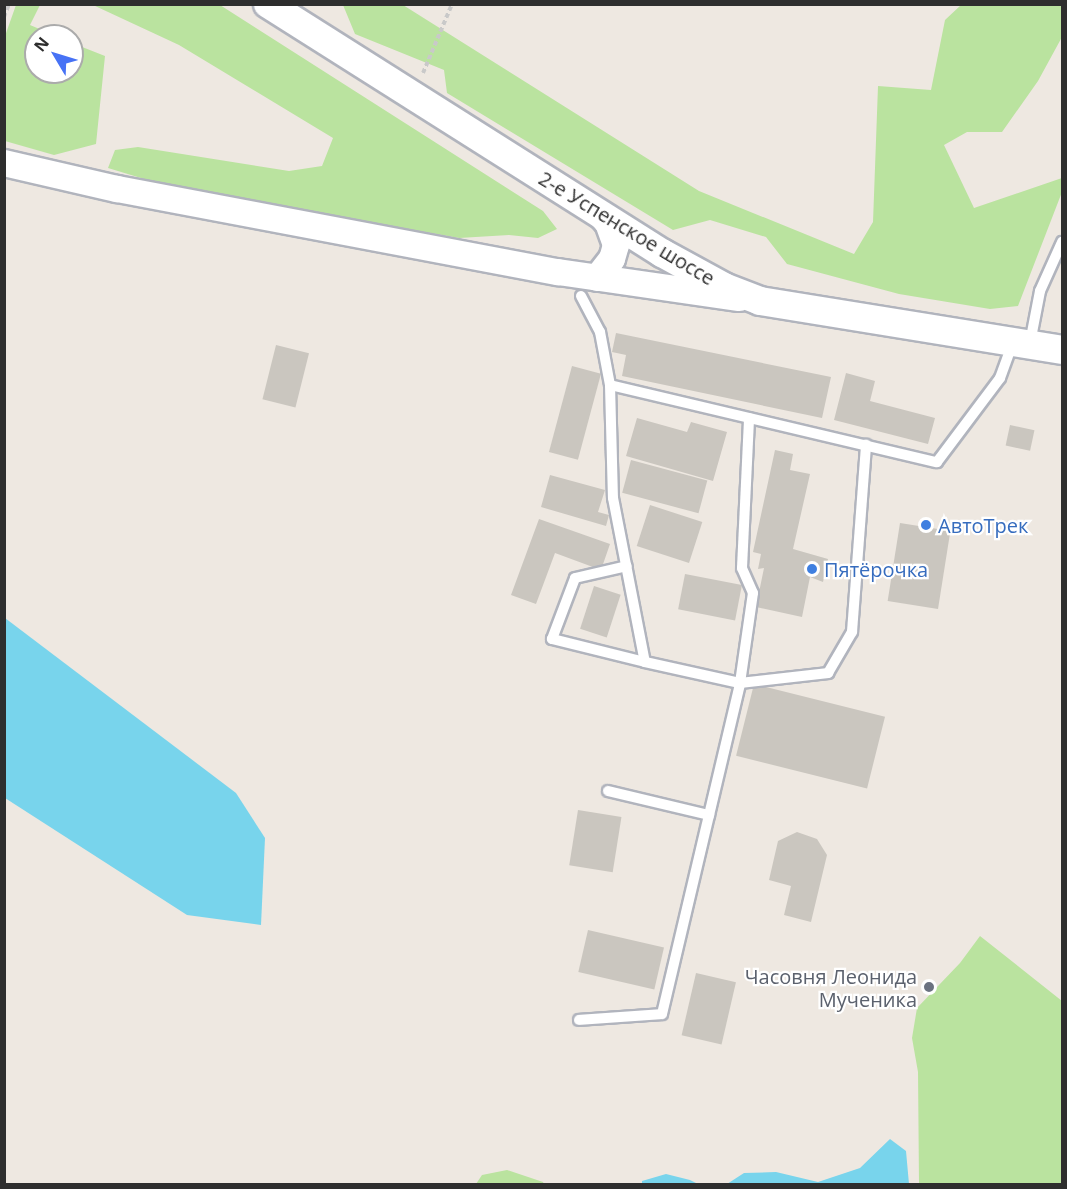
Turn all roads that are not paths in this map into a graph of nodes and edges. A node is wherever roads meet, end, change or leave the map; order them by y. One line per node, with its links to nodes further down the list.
1 (268, 4): 3 (main road, 2-е Успенское шоссе)
2 (4, 163): 5 (street)
3 (599, 213): 5 (street); 6 (main road, 2-е Успенское шоссе)
4 (1062, 242): 7 (lane)
5 (589, 287): 6 (street); 9 (lane)
6 (760, 301): 7 (main road, 2-е Успенское шоссе)
7 (1022, 343): 8 (main road, 2-е Успенское шоссе); 11 (lane)
8 (1062, 350)
9 (610, 385): 10 (lane); 12 (lane)
10 (749, 417): 11 (lane); 14 (lane)
11 (866, 445): 14 (lane)
12 (627, 566): 13 (lane); 13 (lane)
13 (645, 663): 14 (lane)
14 (740, 683): 16 (lane)
15 (608, 791): 16 (lane)
16 (709, 815): 17 (lane)
17 (579, 1020)

